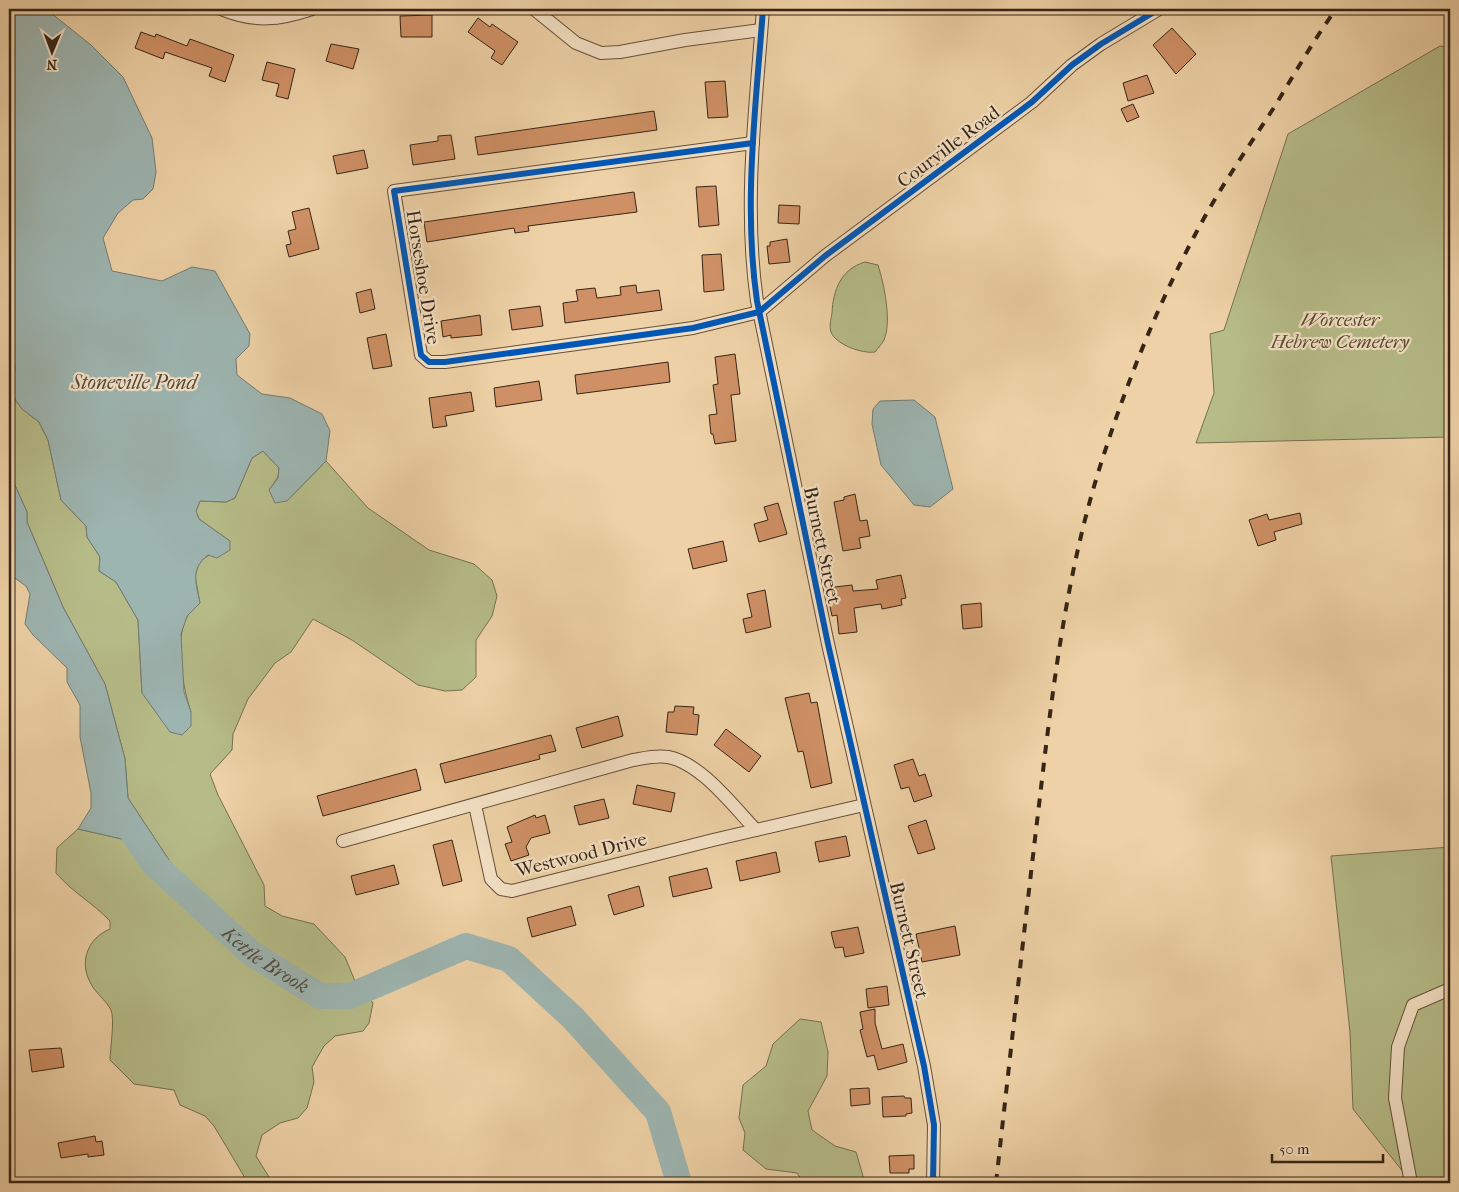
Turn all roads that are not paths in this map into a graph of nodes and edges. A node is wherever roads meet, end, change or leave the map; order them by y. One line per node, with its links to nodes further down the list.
1 (222, 9): 2 (street)
2 (312, 9)
3 (534, 9): 6 (street)
4 (763, 9): 6 (street, Burnett Street)
5 (1159, 9): 8 (street, Courville Road)
6 (761, 30): 7 (street, Burnett Street)
7 (753, 143): 8 (street, Burnett Street); 8 (street, Horseshoe Drive)
8 (759, 312): 10 (street, Burnett Street)
9 (475, 805): 11 (street); 11 (street, Westwood Drive); 12 (street)
10 (864, 805): 11 (street, Westwood Drive); 14 (street, Burnett Street)
11 (756, 830)
12 (343, 842)
13 (1450, 989): 15 (street)
14 (933, 1183)
15 (1411, 1183)

